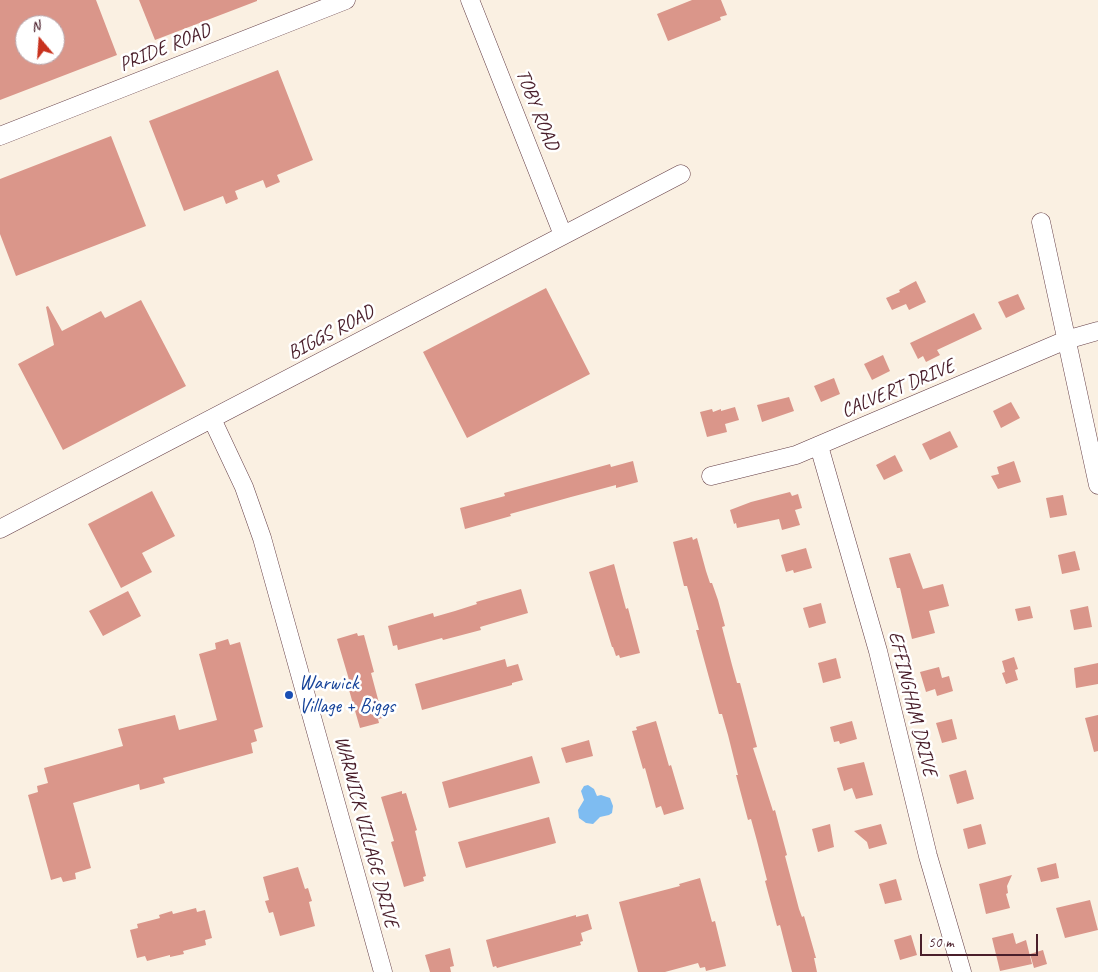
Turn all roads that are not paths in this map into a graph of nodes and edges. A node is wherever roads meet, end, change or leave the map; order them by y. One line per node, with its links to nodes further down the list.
1 (346, 0): 3 (street, PRIDE ROAD)
2 (470, 0): 6 (street, TOBY ROAD)
3 (0, 136)
4 (680, 174): 6 (street, BIGGS ROAD)
5 (1041, 222): 8 (street)
6 (563, 235): 9 (street, BIGGS ROAD)
7 (1098, 332): 8 (street, CALVERT DRIVE)
8 (1066, 340): 10 (street, CALVERT DRIVE); 12 (street)
9 (212, 419): 13 (street, BIGGS ROAD); 14 (street, WARWICK VILLAGE DRIVE)
10 (818, 446): 11 (street, CALVERT DRIVE); 15 (street, EFFINGHAM DRIVE)
11 (711, 476)
12 (1098, 485)
13 (0, 529)
14 (383, 972)
15 (962, 972)

